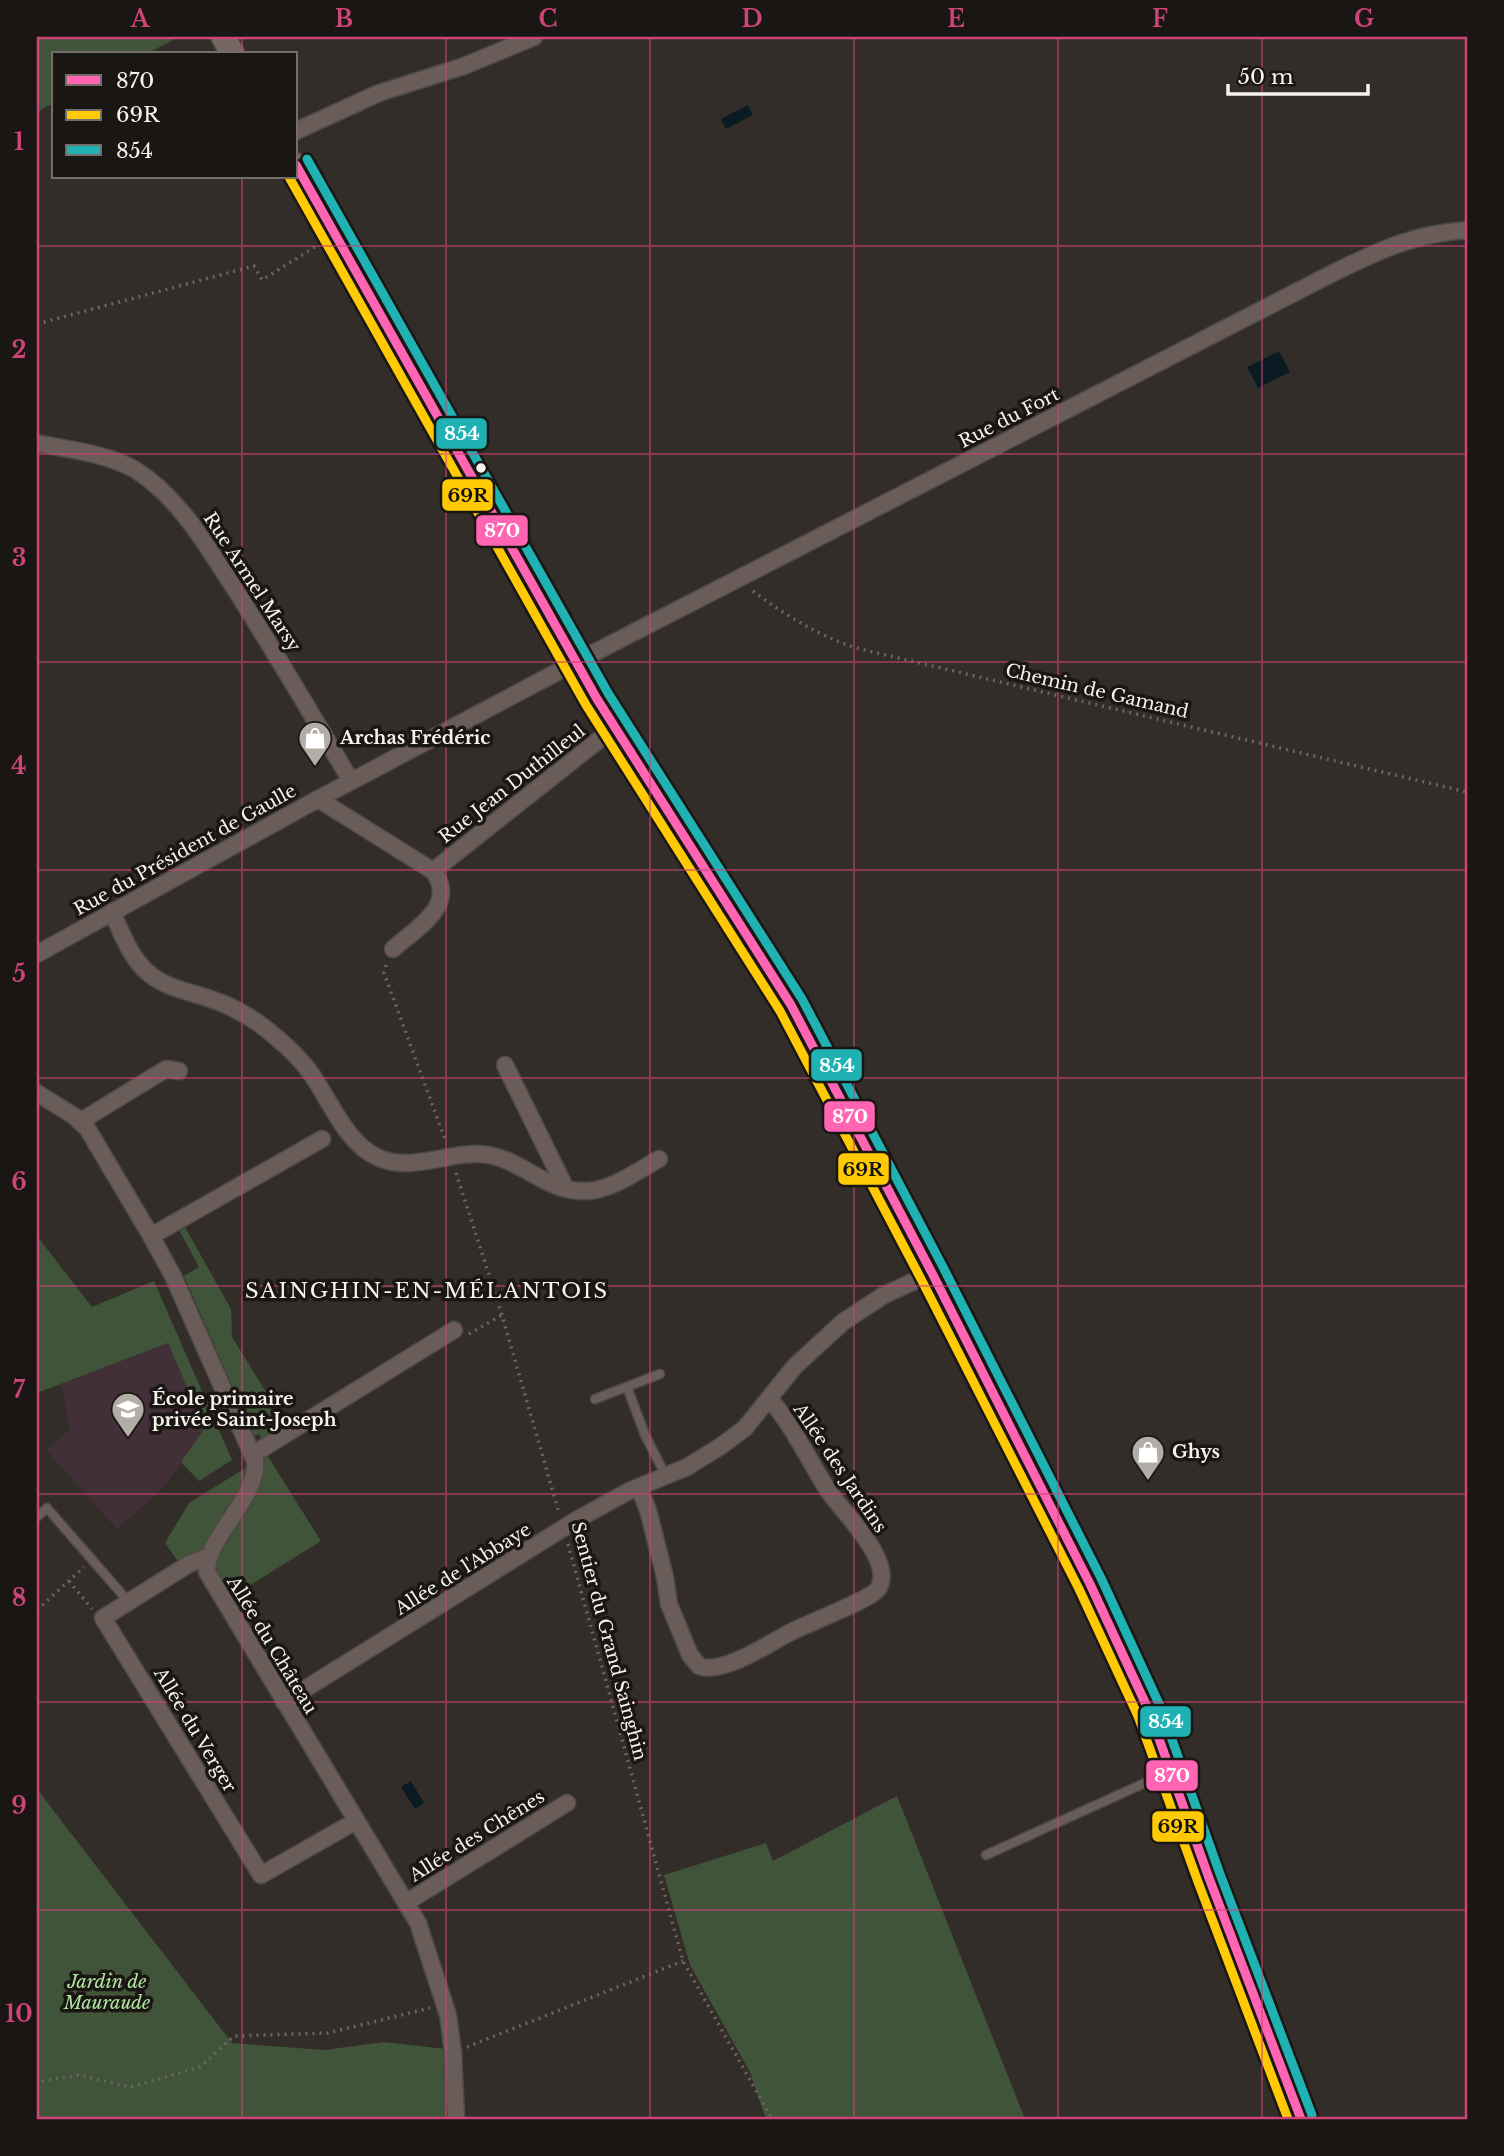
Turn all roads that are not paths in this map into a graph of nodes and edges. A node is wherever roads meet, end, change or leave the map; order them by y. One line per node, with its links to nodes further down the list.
1 (534, 37): 2 (street)
2 (298, 130)
3 (298, 169): 6 (main road)
4 (1467, 230): 6 (street, Rue du Fort)
5 (37, 443): 8 (street, Rue Armel Marsy)
6 (576, 662): 7 (main road); 8 (street, Rue du Président de Gaulle)
7 (614, 728): 10 (street, Rue Jean Duthilleul); 22 (main road)
8 (351, 781): 9 (street, Rue du Président de Gaulle)
9 (318, 799): 10 (street); 11 (street, Rue du Président de Gaulle)
10 (433, 871): 12 (street)
11 (112, 912): 13 (street, Rue du Président de Gaulle); 20 (street)
12 (393, 949)
13 (37, 954)
14 (505, 1065): 20 (street)
15 (179, 1071): 17 (street)
16 (37, 1093): 17 (street)
17 (81, 1121): 21 (street)
18 (322, 1139): 21 (street)
19 (659, 1159): 20 (street)
20 (566, 1189)
21 (151, 1236): 28 (street)
22 (932, 1273): 27 (street, Allée de l'Abbaye); 35 (main road)
23 (454, 1330): 28 (street)
24 (660, 1374): 25 (lane)
25 (627, 1387): 26 (lane); 29 (lane)
26 (595, 1399)
27 (770, 1399): 29 (street, Allée de l'Abbaye); 30 (street, Allée des Jardins)
28 (252, 1455): 32 (street)
29 (666, 1476): 30 (street, Allée de l'Abbaye)
30 (639, 1487): 34 (street, Allée de l'Abbaye)
31 (37, 1517): 33 (lane)
32 (210, 1556): 33 (street); 34 (street, Allée du Château)
33 (128, 1601): 37 (street, Allée du Verger)
34 (284, 1702): 37 (street, Allée du Château)
35 (1172, 1771): 38 (lane); 41 (main road)
36 (567, 1804): 39 (street, Allée des Chênes)
37 (356, 1821): 39 (street, Allée du Château)
38 (986, 1855)
39 (407, 1902): 40 (street, Allée du Château)
40 (456, 2119)
41 (1301, 2119)

